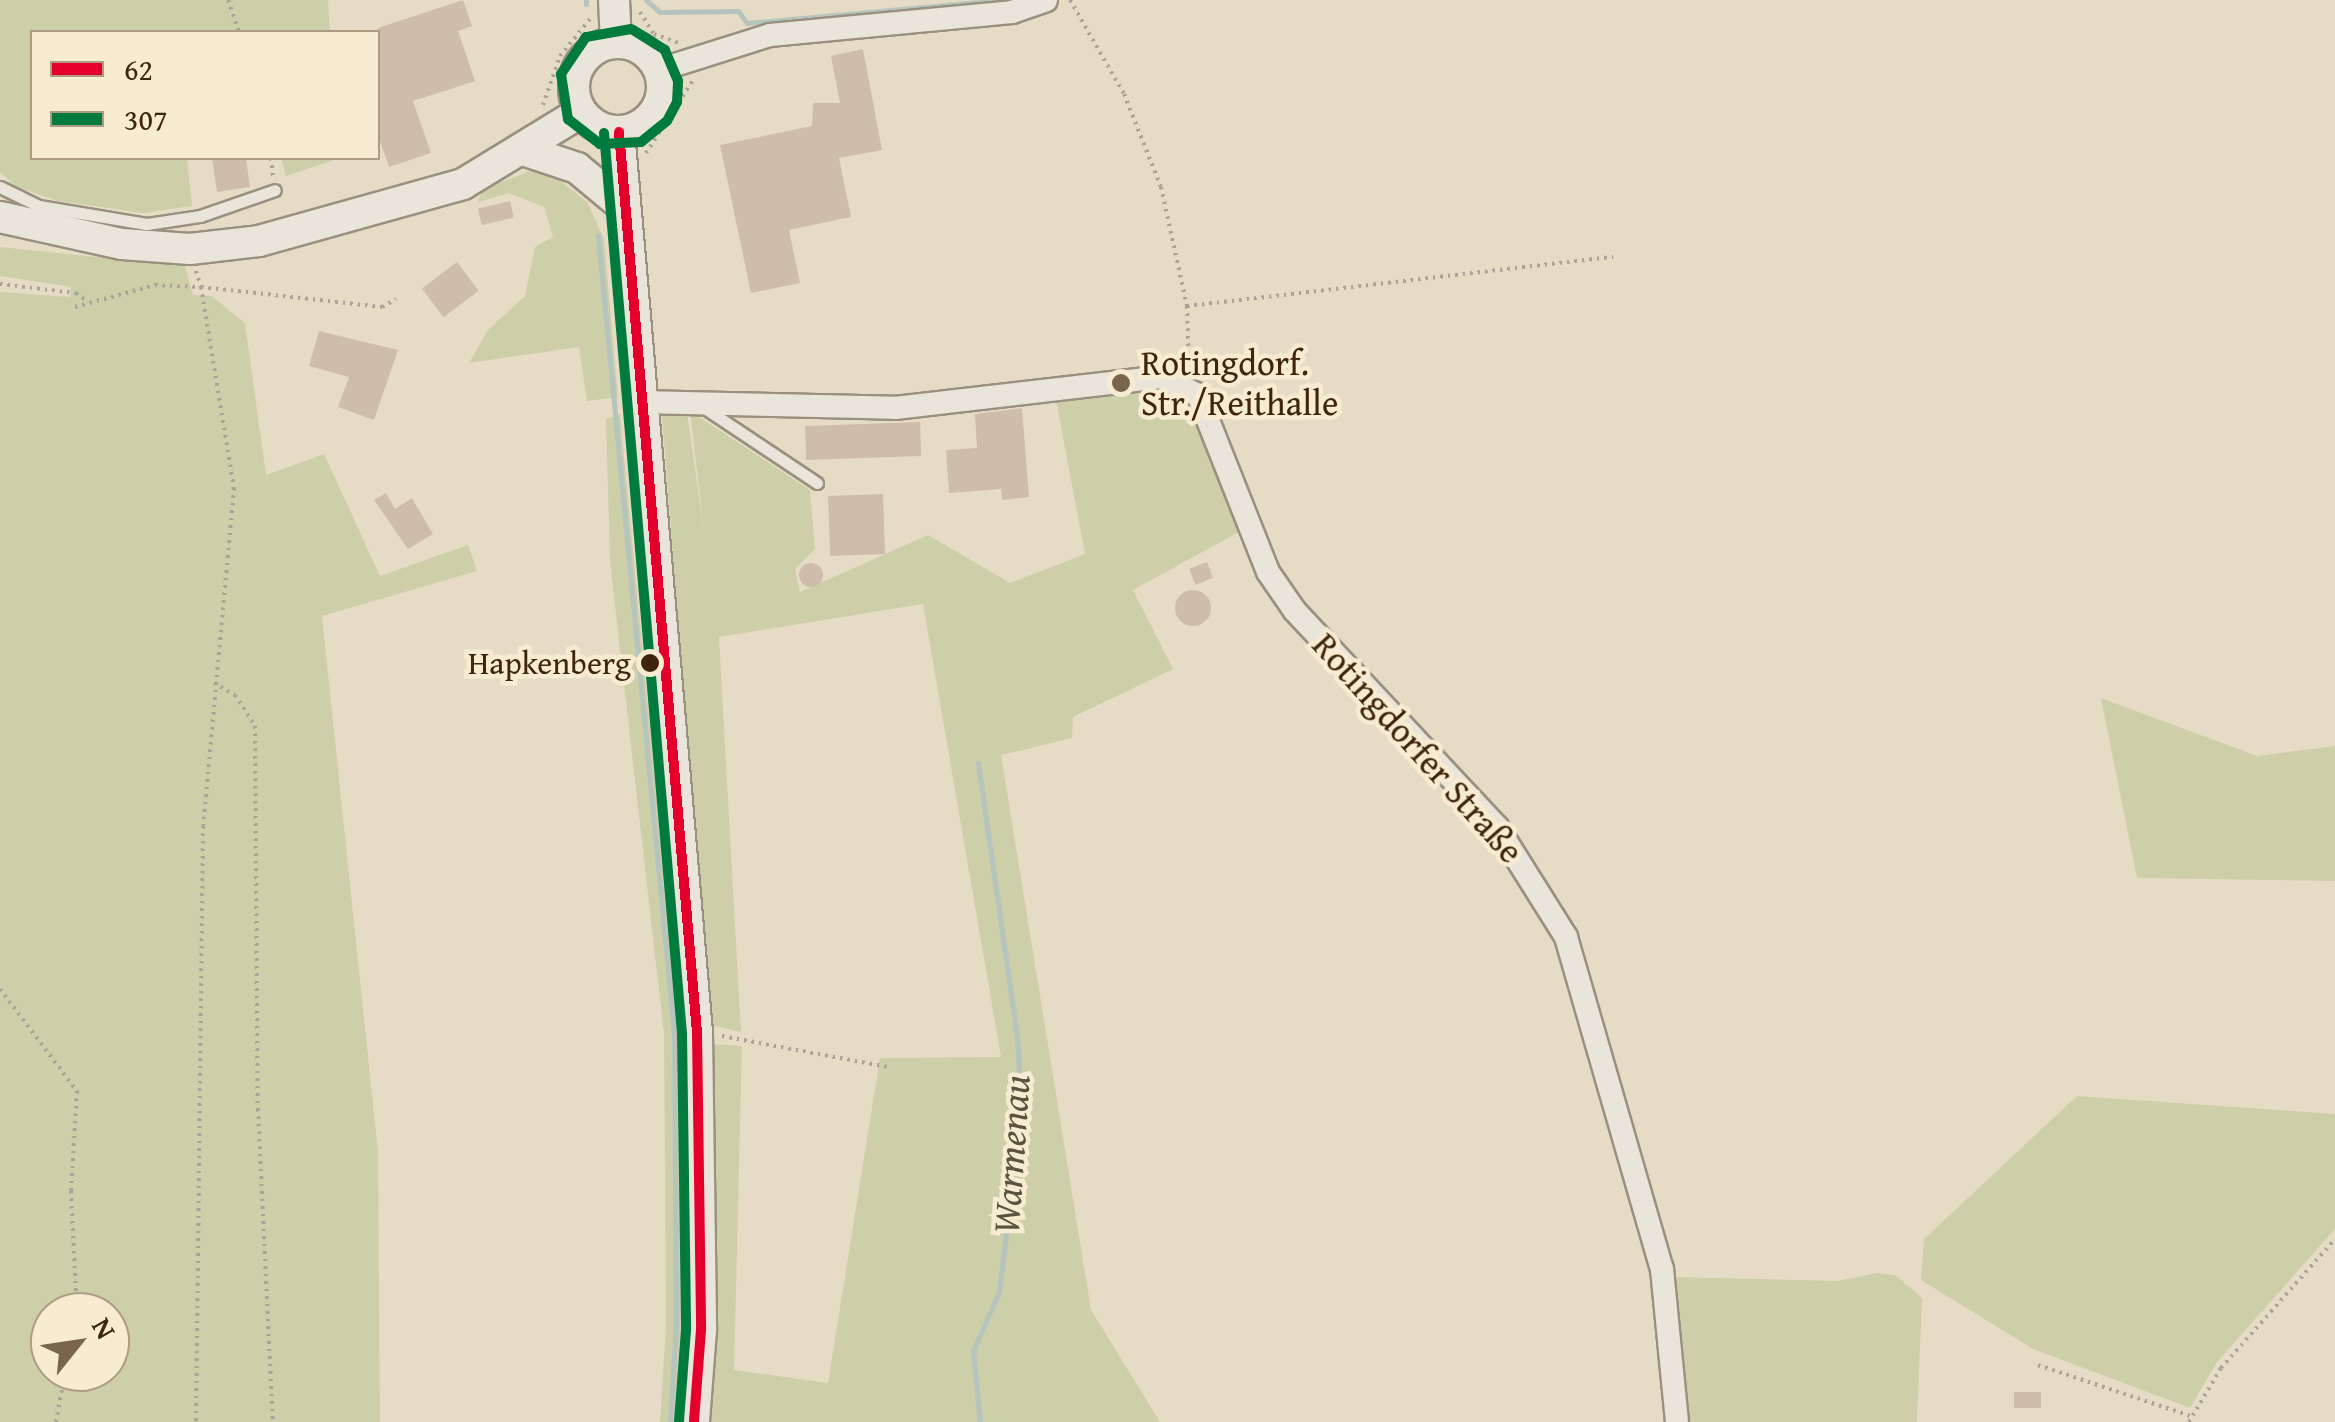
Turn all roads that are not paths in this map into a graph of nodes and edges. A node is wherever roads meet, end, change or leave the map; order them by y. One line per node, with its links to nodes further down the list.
1 (1046, 0): 3 (street)
2 (615, 19): 3 (main road); 4 (main road)
3 (660, 70): 5 (main road)
4 (581, 112): 5 (main road); 6 (main road)
5 (619, 132): 9 (main road)
6 (523, 150): 9 (main road); 10 (main road)
7 (0, 187): 8 (lane)
8 (275, 190)
9 (624, 207): 12 (main road)
10 (0, 217)
11 (692, 400): 12 (street); 13 (lane); 15 (street, Rotingdorfer Straße)
12 (640, 402): 14 (main road)
13 (817, 483)
14 (694, 1422)
15 (1677, 1422)

